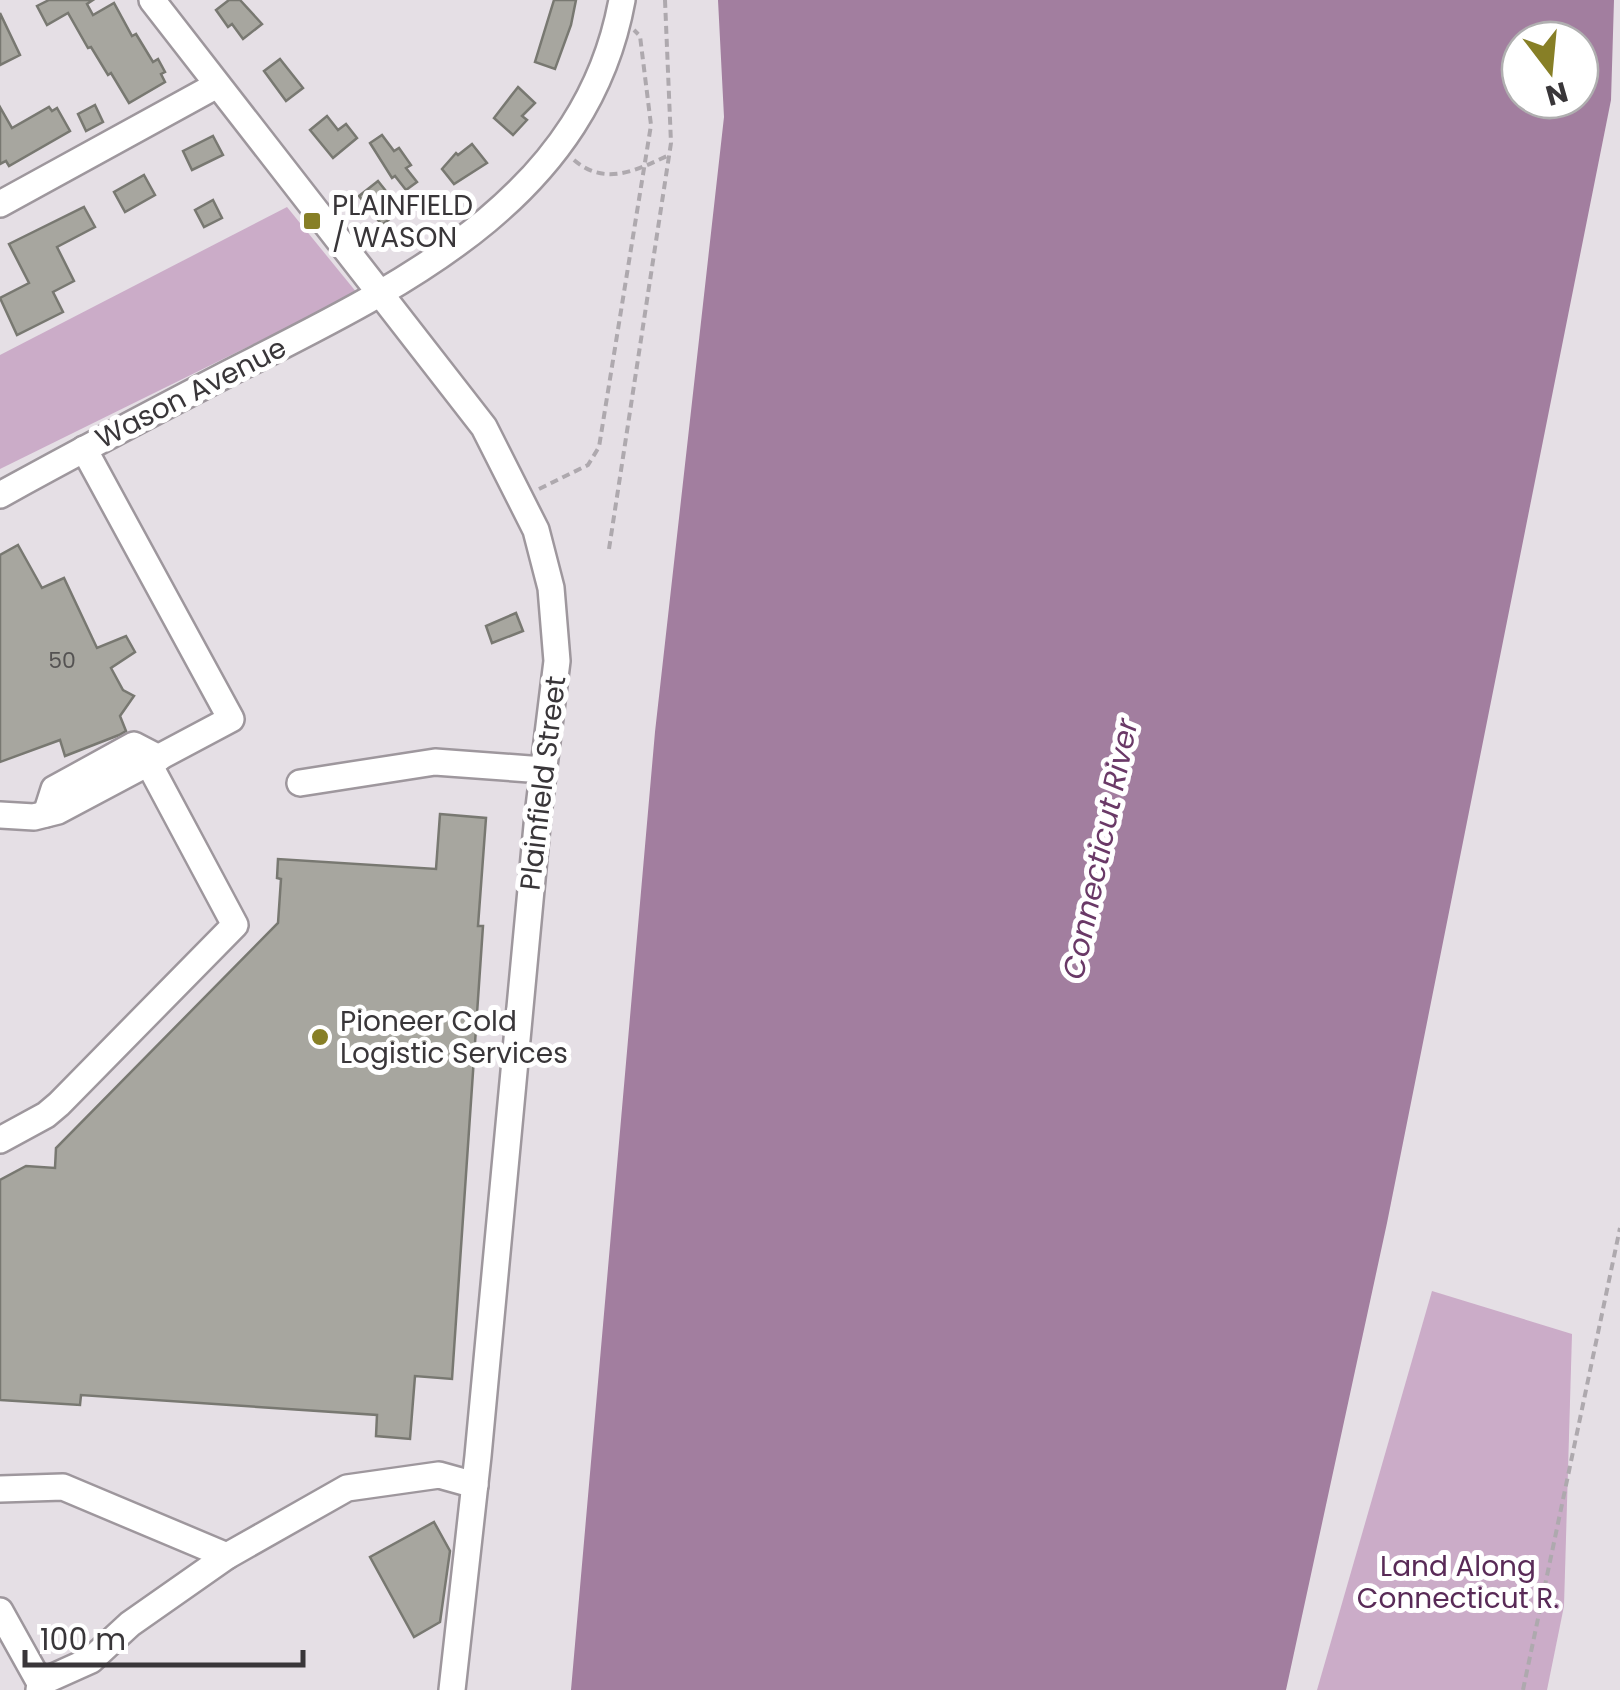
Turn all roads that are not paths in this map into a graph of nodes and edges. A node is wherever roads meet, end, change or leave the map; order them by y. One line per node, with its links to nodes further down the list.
1 (152, 0): 3 (street, Plainfield Street)
2 (621, 7): 5 (street, Wason Avenue)
3 (218, 84): 4 (street); 5 (street, Plainfield Street)
4 (0, 204)
5 (384, 294): 6 (street, Wason Avenue); 9 (street, Plainfield Street)
6 (84, 449): 7 (street, Wason Avenue); 8 (street)
7 (0, 495)
8 (154, 761): 11 (street); 12 (street)
9 (543, 770): 10 (street); 13 (street, Plainfield Street)
10 (300, 783)
11 (0, 815)
12 (0, 1140)
13 (475, 1485): 15 (street); 18 (street, Plainfield Street)
14 (0, 1488): 15 (street)
15 (227, 1556): 17 (street)
16 (0, 1612): 17 (street)
17 (40, 1687)
18 (452, 1690)

